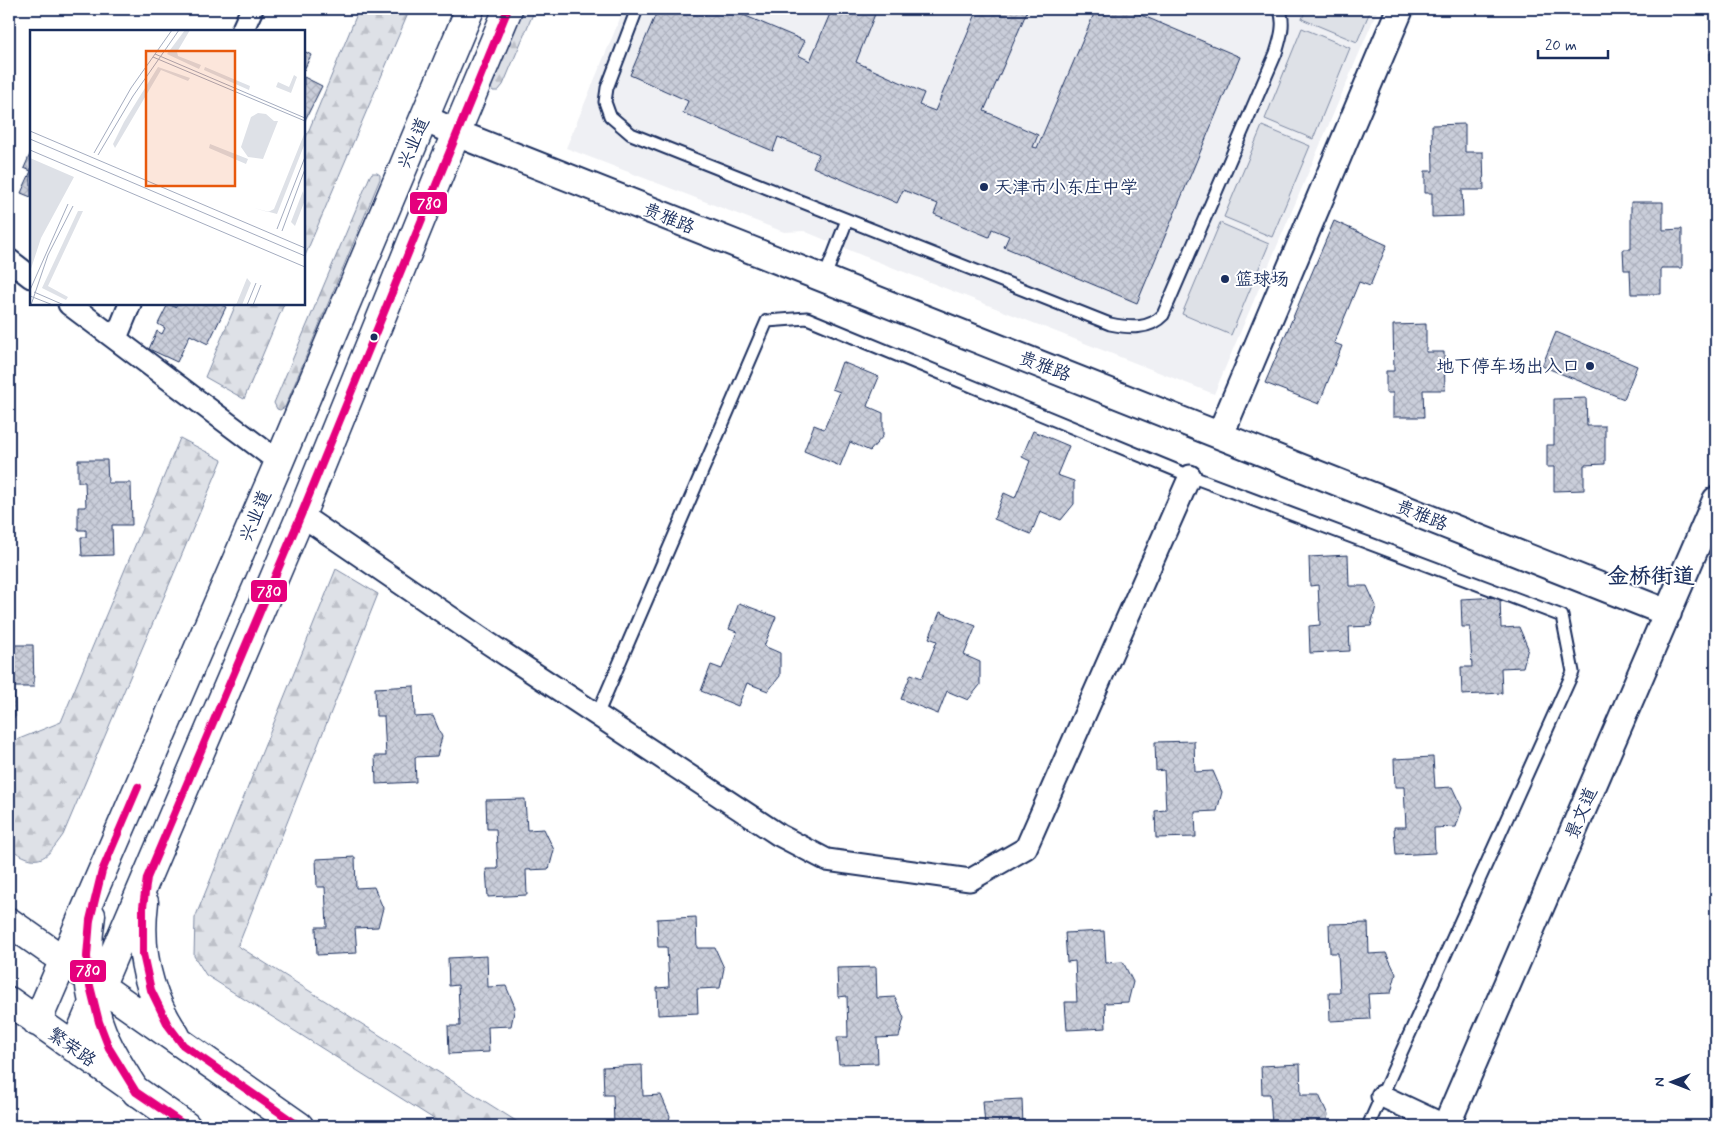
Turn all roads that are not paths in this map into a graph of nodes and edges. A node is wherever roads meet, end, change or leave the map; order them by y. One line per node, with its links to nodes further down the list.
1 (252, 9): 7 (street)
2 (470, 9): 8 (main road, 兴业道)
3 (508, 9): 9 (main road, 兴业道)
4 (637, 9): 10 (lane)
5 (1280, 9): 10 (lane)
6 (1400, 9): 17 (street)
7 (242, 30)
8 (424, 118): 9 (street, 贵雅路); 18 (main road, 兴业道)
9 (456, 133): 13 (street, 贵雅路); 21 (main road, 兴业道)
10 (847, 220): 13 (lane)
11 (9, 260): 12 (street)
12 (30, 275)
13 (824, 279): 17 (street, 贵雅路)
14 (70, 305): 16 (street)
15 (130, 305): 16 (street)
16 (116, 338): 18 (street)
17 (1220, 435): 22 (street, 贵雅路)
18 (279, 462): 24 (main road, 兴业道)
19 (1190, 476): 23 (lane); 23 (street); 34 (lane)
20 (1716, 500): 22 (street, 景文道)
21 (300, 515): 23 (street); 25 (main road, 兴业道)
22 (1668, 613): 38 (street, 景文道)
23 (597, 715)
24 (102, 871): 27 (main road, 兴业道); 28 (main road)
25 (146, 878): 28 (main road, 兴业道); 31 (main road)
26 (9, 922): 27 (main road)
27 (63, 960): 28 (main road); 30 (main road, 兴业道)
28 (94, 990): 31 (main road); 32 (main road, 兴业道); 33 (main road)
29 (9, 1001): 30 (main road, 繁荣路)
30 (37, 1022): 32 (main road, 繁荣路)
31 (183, 1045): 36 (main road)
32 (74, 1048): 33 (main road, 繁荣路)
33 (136, 1092): 35 (main road, 繁荣路)
34 (1382, 1096): 37 (lane); 38 (street)
35 (186, 1126)
36 (299, 1126)
37 (1368, 1126)
38 (1446, 1126)

